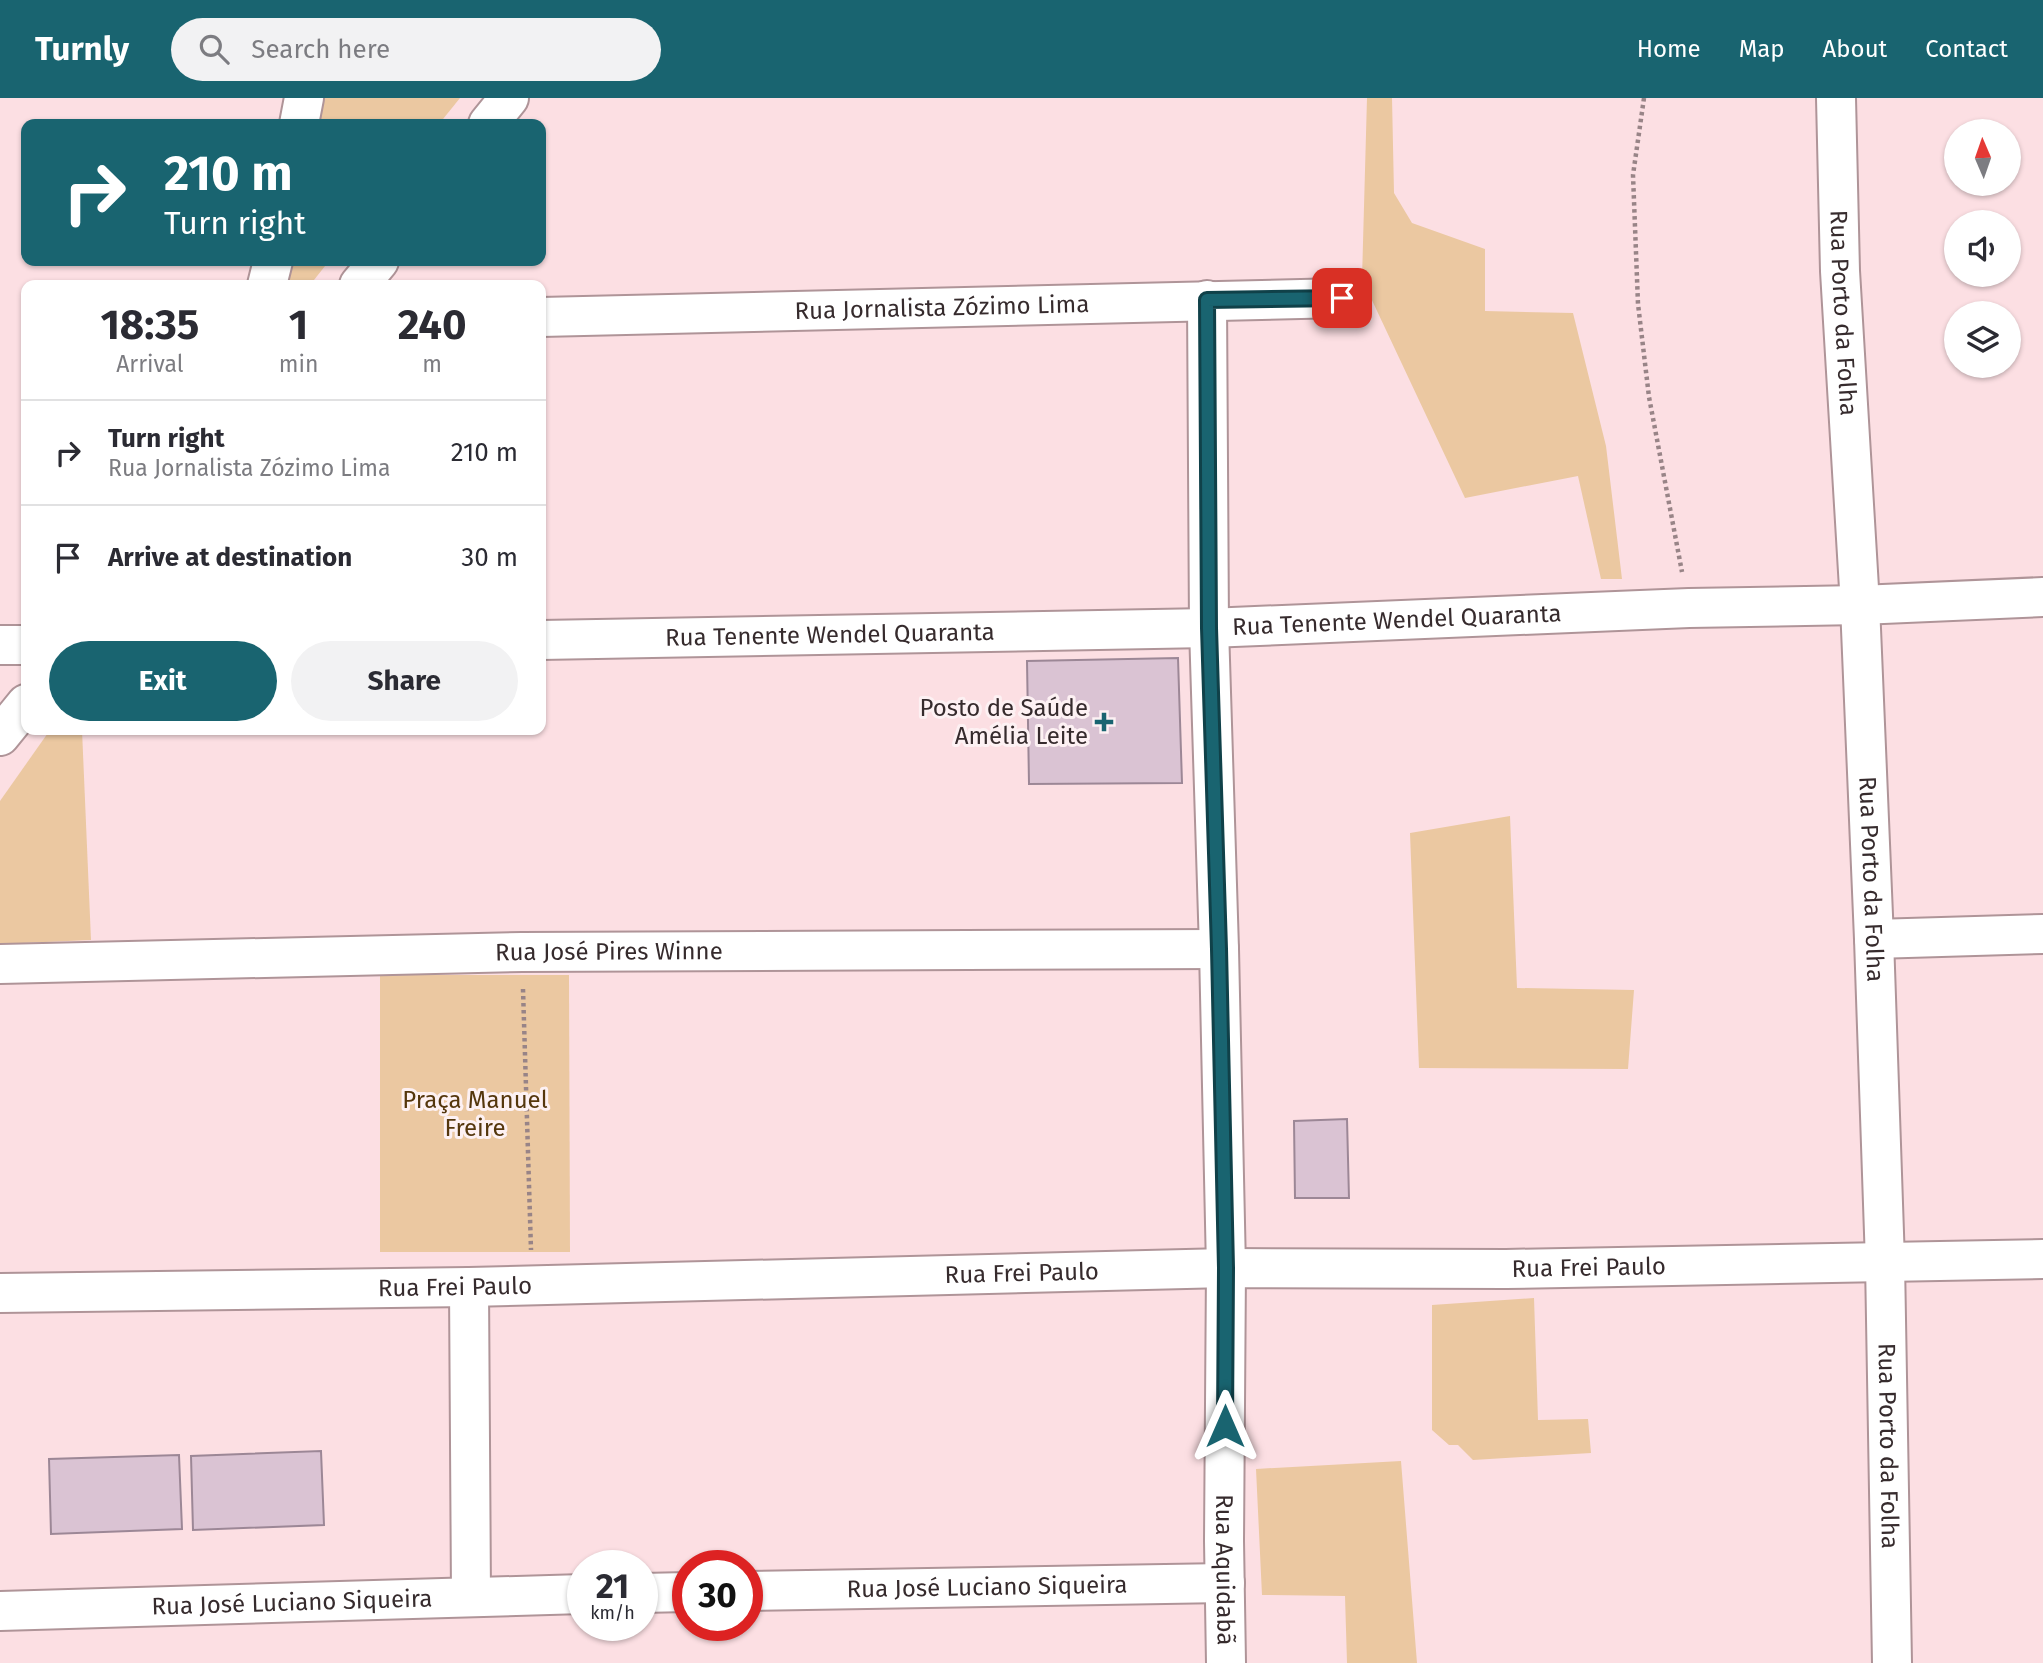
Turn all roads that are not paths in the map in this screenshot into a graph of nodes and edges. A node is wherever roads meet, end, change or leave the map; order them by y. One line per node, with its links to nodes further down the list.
1 (304, 98): 4 (street)
2 (509, 98): 5 (street)
3 (1836, 98): 12 (street, Rua Porto da Folha)
4 (300, 119)
5 (492, 119)
6 (375, 266): 7 (street)
7 (363, 280)
8 (1342, 298): 9 (street, Rua Jornalista Zózimo Lima)
9 (1207, 300): 10 (street, Rua Jornalista Zózimo Lima); 13 (street, Rua Aquidabã)
10 (546, 317)
11 (2043, 597): 12 (street, Rua Tenente Wendel Quaranta)
12 (1860, 604): 13 (street, Rua Tenente Wendel Quaranta); 20 (street, Rua Porto da Folha)
13 (1209, 628): 14 (street, Rua Tenente Wendel Quaranta); 21 (street, Rua Aquidabã)
14 (546, 640)
15 (0, 645): 16 (street)
16 (21, 645)
17 (21, 710): 18 (street)
18 (0, 736)
19 (2043, 934): 20 (street)
20 (1874, 939): 24 (street, Rua Porto da Folha)
21 (1219, 949): 22 (street, Rua José Pires Winne); 25 (street, Rua Aquidabã)
22 (0, 964)
23 (2043, 1259): 24 (street, Rua Frei Paulo)
24 (1885, 1262): 25 (street, Rua Frei Paulo); 34 (street, Rua Porto da Folha)
25 (1226, 1268): 26 (street, Rua Frei Paulo); 28 (street, Rua Aquidabã)
26 (469, 1287): 27 (street, Rua Frei Paulo); 31 (street)
27 (0, 1293)
28 (1225, 1583): 29 (street, Rua José Luciano Siqueira); 33 (street, Rua Aquidabã)
29 (763, 1591)
30 (567, 1594): 31 (street, Rua José Luciano Siqueira)
31 (471, 1597): 32 (street, Rua José Luciano Siqueira)
32 (0, 1611)
33 (1226, 1663)
34 (1892, 1663)

